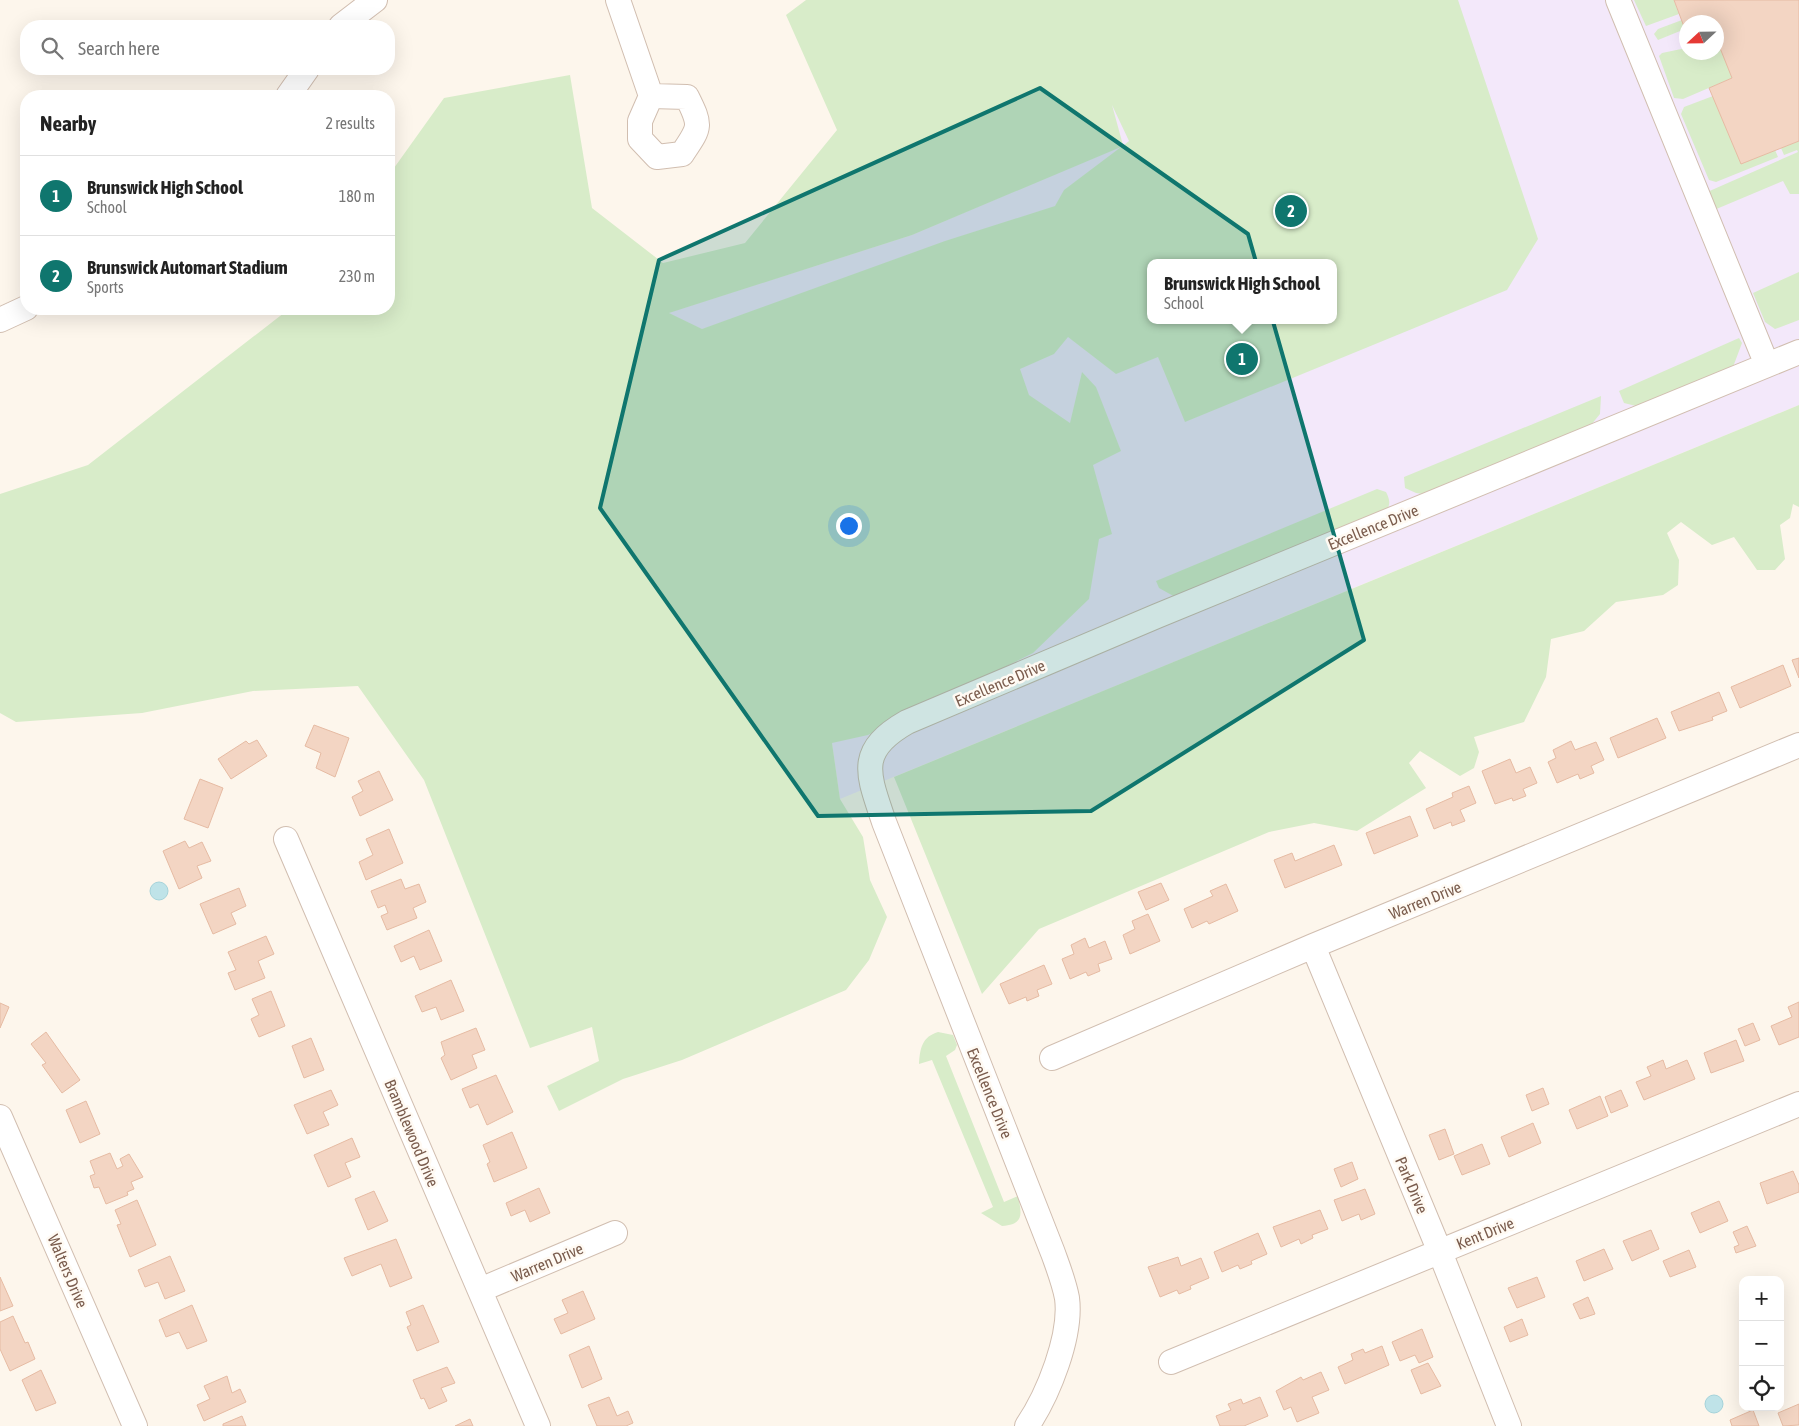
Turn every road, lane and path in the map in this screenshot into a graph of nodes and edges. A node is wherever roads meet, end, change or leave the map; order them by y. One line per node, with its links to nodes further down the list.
1 (375, 0): 4 (street)
2 (618, 0): 7 (street)
3 (1618, 0): 11 (street)
4 (349, 20)
5 (303, 75): 6 (street)
6 (292, 90)
7 (651, 96)
8 (20, 311): 9 (street)
9 (0, 320)
10 (1799, 352): 11 (street, Excellence Drive)
11 (1767, 364): 24 (street, Excellence Drive)
12 (1799, 745): 14 (street, Warren Drive)
13 (286, 839): 20 (street, Bramblewood Drive)
14 (1313, 946): 15 (street, Warren Drive); 19 (street, Park Drive)
15 (1052, 1058)
16 (1799, 1104): 19 (street, Kent Drive)
17 (0, 1116): 22 (street, Walters Drive)
18 (615, 1233): 20 (street, Warren Drive)
19 (1440, 1252): 21 (street, Kent Drive); 25 (street, Park Drive)
20 (480, 1290): 23 (street, Bramblewood Drive)
21 (1171, 1362)
22 (135, 1426)
23 (538, 1426)
24 (1027, 1426)
25 (1508, 1426)

